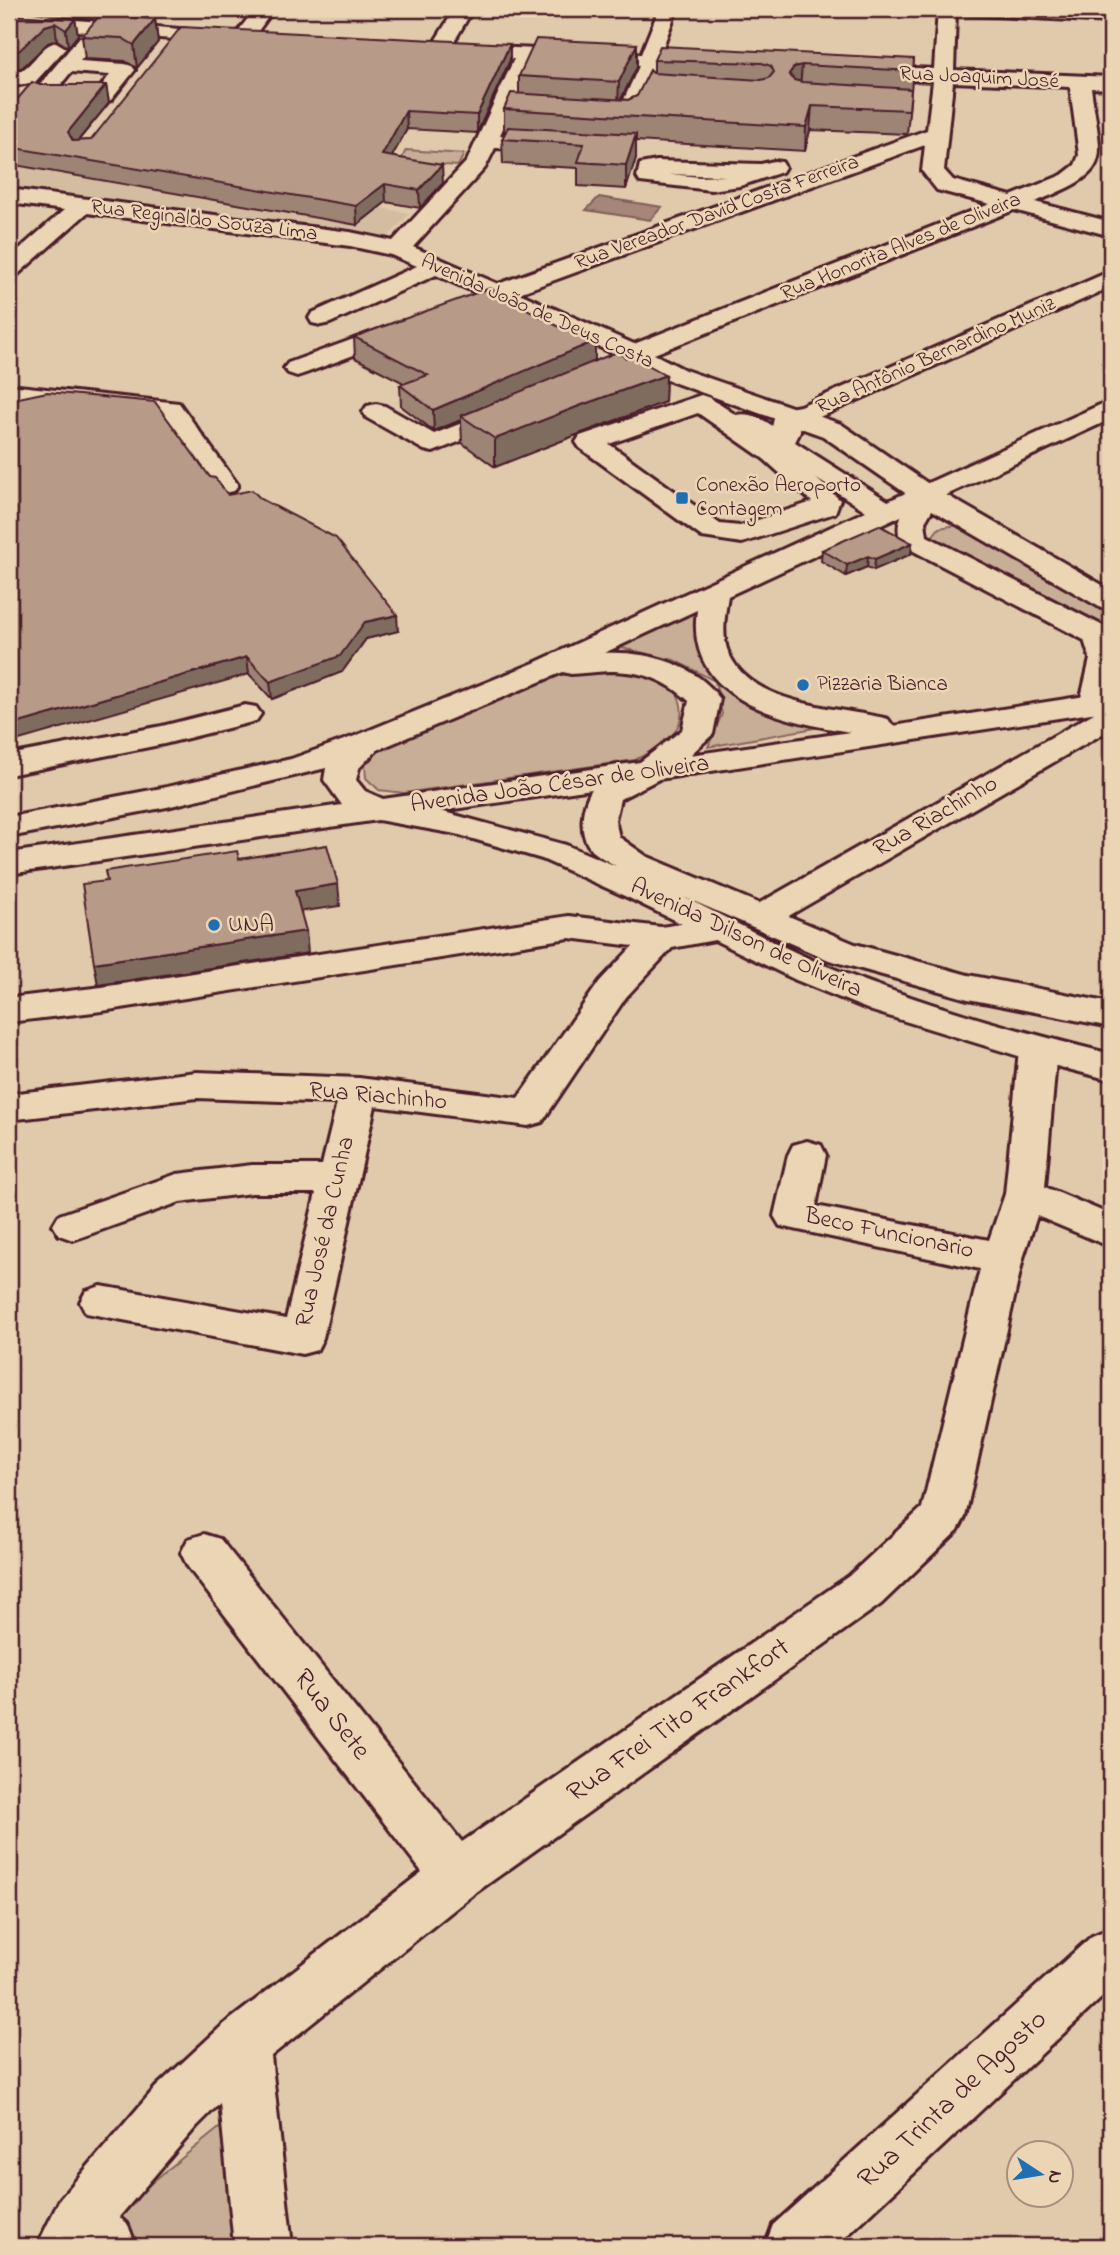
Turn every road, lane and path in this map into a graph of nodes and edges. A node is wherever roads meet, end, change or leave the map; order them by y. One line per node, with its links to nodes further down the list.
1 (13, 9): 7 (street)
2 (265, 9): 12 (street)
3 (464, 9): 15 (street)
4 (668, 9): 16 (street)
5 (947, 9): 21 (street)
6 (959, 9): 8 (street)
7 (9, 13): 9 (street)
8 (1111, 16)
9 (77, 26): 10 (street); 22 (street)
10 (97, 28): 11 (street); 18 (street)
11 (177, 34): 12 (street); 14 (street)
12 (243, 38): 13 (street)
13 (270, 40)
14 (163, 51)
15 (526, 54): 16 (street); 27 (street)
16 (647, 65): 17 (street); 26 (street)
17 (728, 65)
18 (65, 66)
19 (835, 70): 21 (street, Rua Joaquim José)
20 (144, 75): 29 (street)
21 (944, 76): 23 (street, Rua Joaquim José); 31 (street)
22 (9, 81)
23 (1080, 83): 24 (street, Rua Joaquim José); 39 (street, Rua Honorita Alves de Oliveira)
24 (1111, 83)
25 (611, 87): 26 (street)
26 (638, 88): 30 (street)
27 (501, 107): 28 (street); 32 (street)
28 (526, 108)
29 (116, 110)
30 (576, 111)
31 (935, 134): 36 (street, Rua Vereador David Costa Ferreira); 39 (street)
32 (487, 141): 33 (street); 42 (street)
33 (582, 145)
34 (635, 149): 35 (street)
35 (783, 157)
36 (867, 159): 37 (street); 46 (street, Rua Vereador David Costa Ferreira)
37 (760, 170)
38 (10, 197): 40 (street, Rua Reginaldo Souza Lima)
39 (1012, 204): 41 (street); 50 (street, Rua Honorita Alves de Oliveira)
40 (82, 205): 42 (street, Rua Reginaldo Souza Lima); 44 (street)
41 (1111, 229)
42 (398, 250): 43 (street, Avenida João de Deus Costa)
43 (436, 266): 46 (street, Avenida João de Deus Costa); 48 (street)
44 (9, 270)
45 (1111, 278): 58 (street, Rua Antônio Bernardino Muniz)
46 (499, 292): 47 (street, Rua Vereador David Costa Ferreira); 50 (street, Avenida João de Deus Costa)
47 (461, 306)
48 (321, 318)
49 (424, 321): 51 (street)
50 (634, 353): 52 (street, Rua Honorita Alves de Oliveira); 53 (street, Avenida João de Deus Costa)
51 (297, 368)
52 (598, 375)
53 (677, 375): 58 (street, Avenida João de Deus Costa); 60 (street, Avenida João de Deus Costa)
54 (9, 393): 61 (street)
55 (534, 402): 57 (street)
56 (1111, 409): 62 (street)
57 (376, 412)
58 (787, 416): 59 (street, Avenida João de Deus Costa); 60 (street, Rua Antônio Bernardino Muniz)
59 (832, 430): 60 (street); 62 (street, Avenida João de Deus Costa)
60 (785, 452): 63 (street, Avenida João de Deus Costa); 65 (street); 65 (street)
61 (224, 485)
62 (926, 495): 63 (street); 64 (street, Avenida João de Deus Costa); 66 (street)
63 (888, 513): 67 (street)
64 (969, 520): 66 (street); 69 (street, Avenida João de Deus Costa)
65 (776, 521): 67 (street)
66 (914, 538): 73 (street)
67 (815, 546): 70 (street)
68 (1111, 571): 69 (street)
69 (1080, 586): 71 (street, Avenida João de Deus Costa)
70 (715, 590): 72 (street); 75 (street)
71 (1111, 602)
72 (545, 669): 76 (street); 78 (street)
73 (1108, 707): 75 (street, Avenida João César de Oliveira); 82 (street, Rua Riachinho)
74 (245, 714): 77 (street)
75 (923, 731): 78 (street, Avenida João César de Oliveira)
76 (366, 743): 79 (street); 80 (street)
77 (9, 765)
78 (651, 771): 79 (street, Avenida João César de Oliveira); 82 (street, Avenida Dilson de Oliveira)
79 (381, 811): 81 (street, Avenida João César de Oliveira); 83 (street, Avenida Dilson de Oliveira)
80 (9, 827)
81 (9, 864)
82 (761, 918): 86 (street, Avenida Dilson de Oliveira)
83 (719, 929): 84 (street); 87 (street, Avenida Dilson de Oliveira)
84 (661, 937): 85 (street); 89 (street, Rua Riachinho)
85 (9, 1010)
86 (1111, 1015)
87 (1038, 1049): 88 (street, Avenida Dilson de Oliveira); 93 (street, Rua Frei Tito Frankfort)
88 (1111, 1067)
89 (359, 1091): 90 (street, Rua Riachinho); 92 (street, Rua José da Cunha)
90 (9, 1107)
91 (807, 1155): 96 (street, Beco Funcionario)
92 (339, 1179): 94 (street); 97 (street, Rua José da Cunha)
93 (1025, 1194): 95 (street); 96 (street, Rua Frei Tito Frankfort)
94 (73, 1225)
95 (1111, 1232)
96 (1003, 1258): 99 (street, Rua Frei Tito Frankfort)
97 (100, 1302)
98 (204, 1553): 99 (street, Rua Sete)
99 (457, 1876): 101 (street, Rua Frei Tito Frankfort)
100 (1111, 1954): 104 (street, Rua Trinta de Agosto)
101 (242, 2043): 102 (street, Rua Frei Tito Frankfort); 103 (street)
102 (84, 2237)
103 (263, 2246)
104 (794, 2246)

